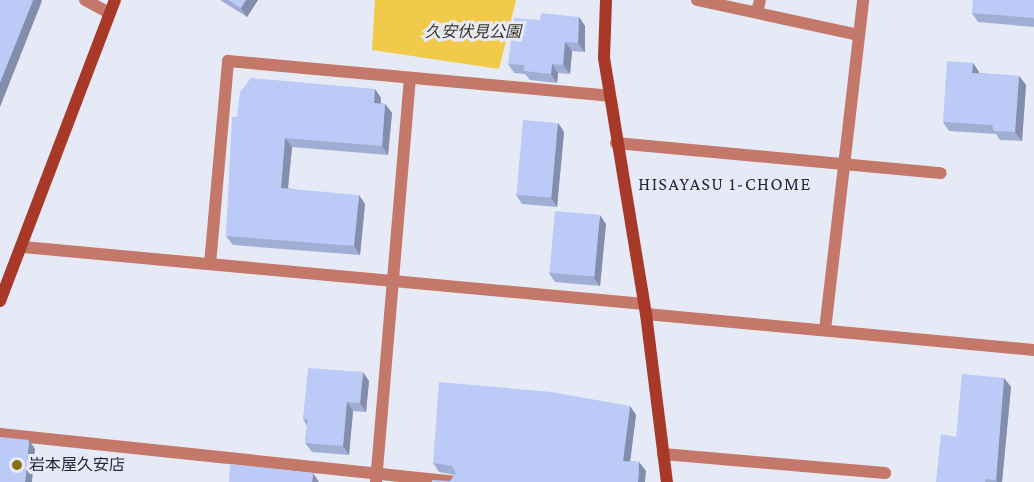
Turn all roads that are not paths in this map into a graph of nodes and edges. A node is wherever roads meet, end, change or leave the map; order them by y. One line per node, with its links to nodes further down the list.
1 (85, 0): 7 (street)
2 (115, 0): 7 (street)
3 (606, 0): 10 (street)
4 (697, 0): 6 (street)
5 (863, 0): 8 (street)
6 (758, 6): 8 (street)
7 (108, 12): 14 (street)
8 (859, 35): 12 (street)
9 (410, 78): 10 (street); 15 (street); 16 (street)
10 (609, 96): 11 (street)
11 (616, 143): 12 (street); 18 (street)
12 (844, 164): 13 (street); 19 (street)
13 (941, 173)
14 (23, 247): 15 (street); 17 (street)
15 (210, 264): 16 (street)
16 (393, 281): 18 (street); 24 (street)
17 (0, 301)
18 (645, 309): 19 (street); 22 (street)
19 (825, 330): 20 (street)
20 (1034, 350)
21 (0, 434): 24 (street)
22 (663, 454): 23 (street); 26 (street)
23 (885, 473)
24 (376, 478): 25 (street)
25 (454, 482)
26 (667, 482)

